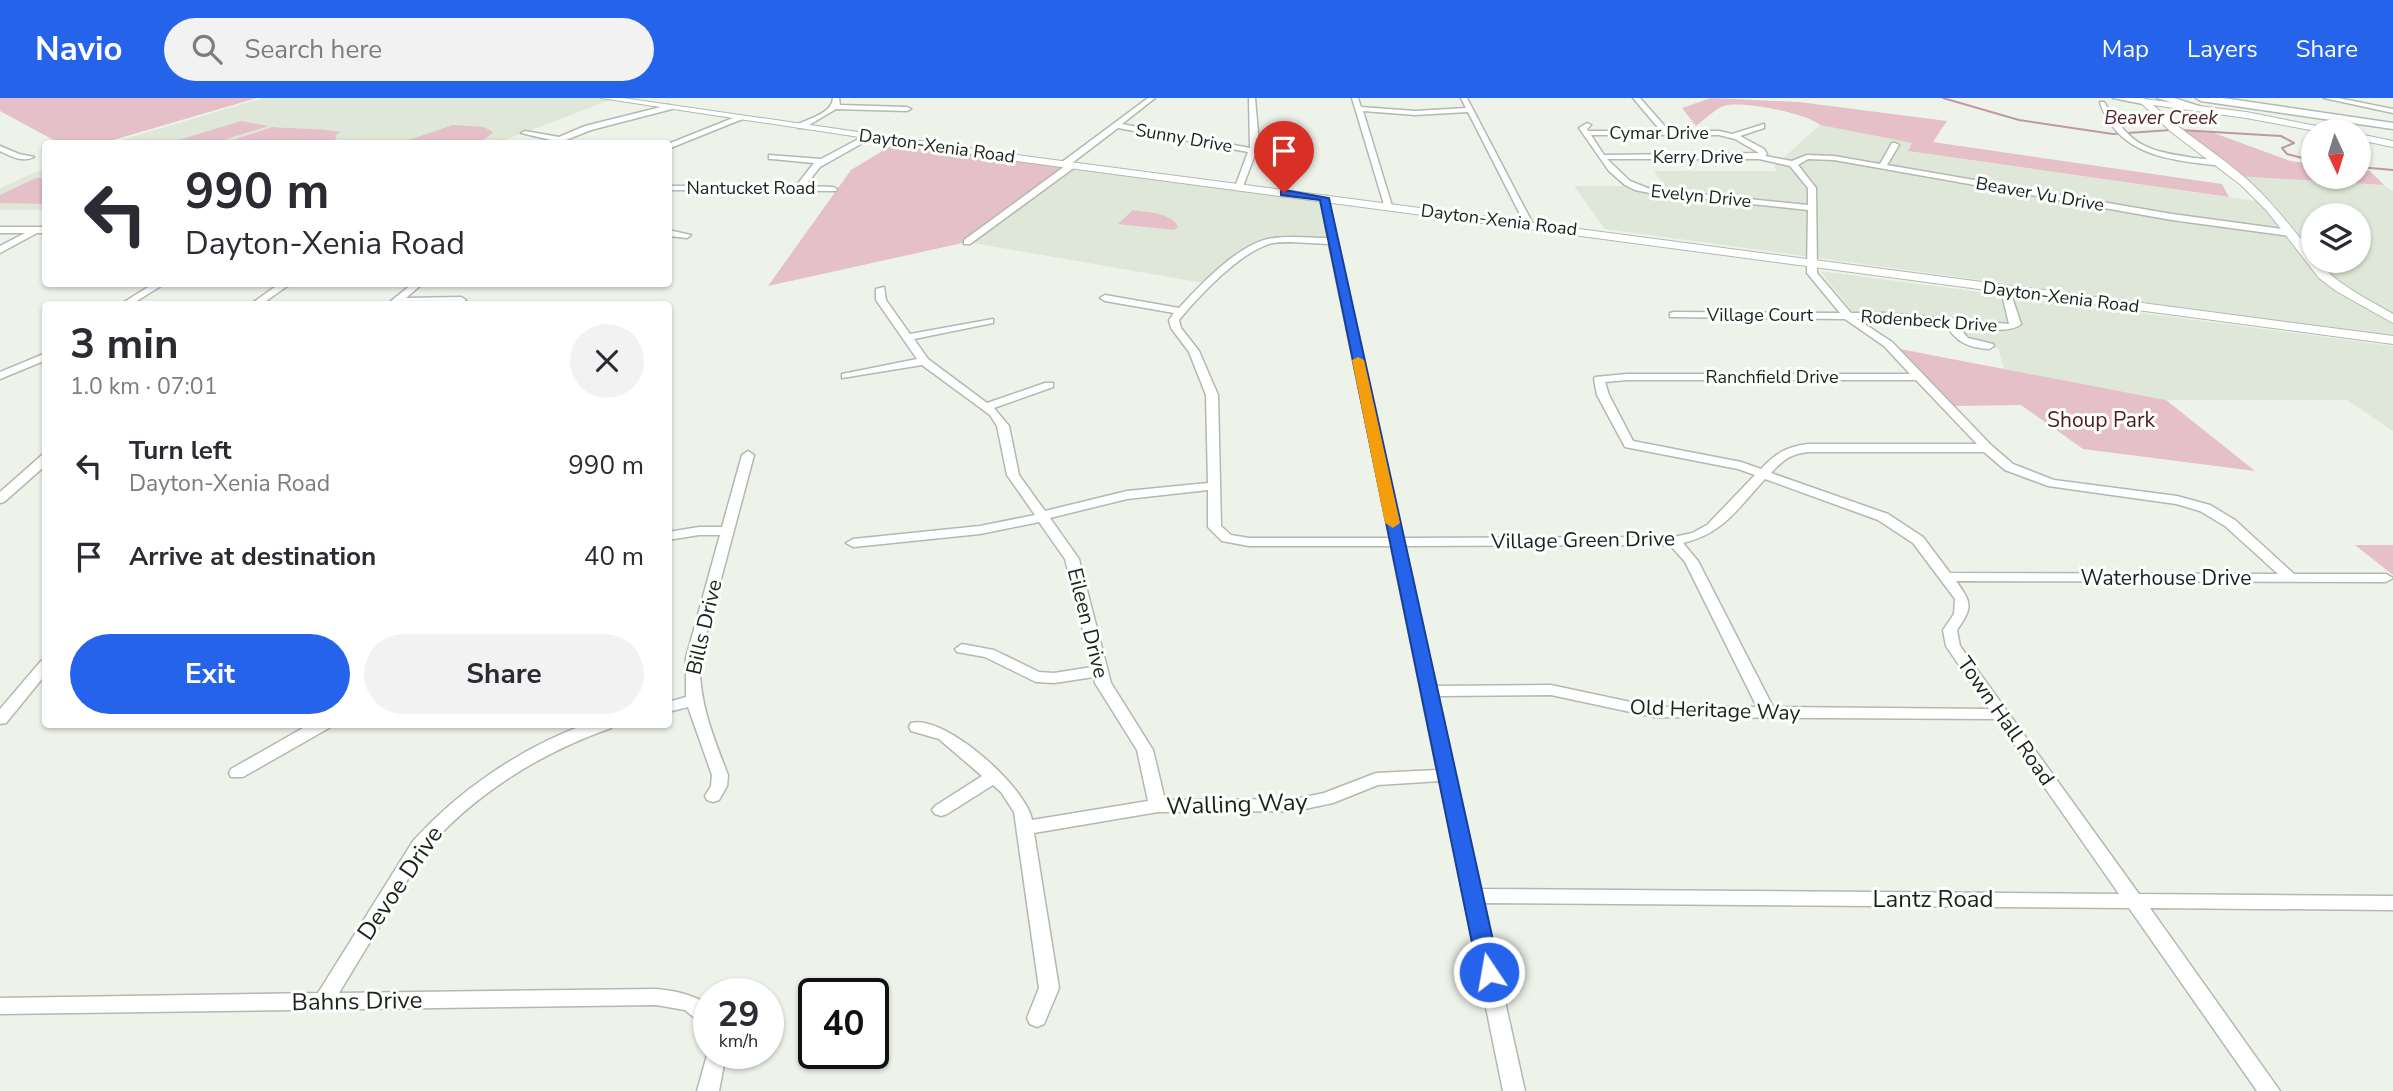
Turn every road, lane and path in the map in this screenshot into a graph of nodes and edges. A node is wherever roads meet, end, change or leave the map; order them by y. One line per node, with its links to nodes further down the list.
1 (605, 98): 16 (main road, Dayton-Xenia Road)
2 (1152, 98): 24 (street)
3 (1252, 98): 40 (street)
4 (1355, 98): 18 (street)
5 (1464, 98): 19 (street)
6 (1636, 98): 30 (street)
7 (2118, 98): 11 (highway)
8 (2162, 98): 13 (highway)
9 (2253, 98): 23 (highway)
10 (2327, 98): 20 (street)
11 (2141, 99): 13 (main road); 21 (main road)
12 (2232, 100): 13 (highway); 23 (highway)
13 (2198, 101): 21 (main road); 25 (main road)
14 (835, 102): 17 (street); 26 (street)
15 (2102, 103): 47 (street)
16 (669, 107): 22 (main road, Dayton-Xenia Road); 35 (street)
17 (907, 109)
18 (1359, 109): 19 (street); 55 (street)
19 (1470, 110): 57 (street)
20 (2393, 111)
21 (2160, 117): 47 (main road)
22 (741, 118): 26 (main road, Dayton-Xenia Road); 37 (street)
23 (2393, 123)
24 (1116, 125): 40 (street, Sunny Drive); 48 (street)
25 (2301, 125)
26 (801, 126): 31 (main road, Dayton-Xenia Road)
27 (1760, 126): 32 (street)
28 (1587, 129): 30 (street, Cymar Drive); 44 (street, Evelyn Drive)
29 (524, 133): 34 (street)
30 (1667, 134): 32 (street, Cymar Drive)
31 (871, 136): 45 (street); 48 (main road, Dayton-Xenia Road)
32 (1732, 136): 41 (street, Cymar Drive)
33 (2371, 139): 36 (main road)
34 (556, 140)
35 (564, 140)
36 (2393, 144)
37 (672, 145)
38 (1895, 145): 49 (street)
39 (0, 148): 42 (street)
40 (1253, 151): 50 (street)
41 (1761, 155): 44 (street, Kerry Drive); 46 (street, Kerry Drive)
42 (30, 157)
43 (772, 157): 45 (street)
44 (1603, 157): 56 (street, Evelyn Drive)
45 (823, 162): 52 (street)
46 (1794, 162): 49 (street, Beaver Vu Drive); 56 (street)
47 (2222, 164): 61 (main road)
48 (1068, 165): 50 (main road, Dayton-Xenia Road); 64 (street)
49 (1882, 167): 61 (street, Beaver Vu Drive)
50 (1239, 187): 54 (main road, Dayton-Xenia Road)
51 (672, 188): 52 (street, Nantucket Road)
52 (799, 188): 53 (street, Nantucket Road)
53 (833, 189)
54 (1324, 198): 55 (main road, Dayton-Xenia Road); 63 (street)
55 (1388, 206): 57 (main road, Dayton-Xenia Road)
56 (1812, 208): 66 (street)
57 (1529, 224): 66 (main road, Dayton-Xenia Road)
58 (0, 230): 59 (street)
59 (41, 230): 65 (street)
60 (672, 233): 62 (street)
61 (2290, 233): 81 (main road)
62 (687, 235)
63 (1333, 241): 78 (street); 104 (street)
64 (967, 243)
65 (0, 250)
66 (1813, 264): 71 (main road, Dayton-Xenia Road); 80 (street)
67 (154, 287): 74 (street)
68 (281, 287): 75 (street)
69 (413, 287): 76 (street)
70 (881, 289): 84 (street, Eileen Drive)
71 (2006, 290): 83 (street, Rodenbeck Drive); 85 (main road, Dayton-Xenia Road)
72 (1105, 298): 78 (street)
73 (461, 300): 77 (street)
74 (131, 301)
75 (260, 301)
76 (396, 301)
77 (428, 301)
78 (1181, 310): 99 (street)
79 (1674, 315): 80 (street, Village Court)
80 (1847, 315): 83 (street, Rodenbeck Drive); 92 (street)
81 (2393, 319)
82 (989, 321): 84 (street)
83 (1950, 321): 86 (street)
84 (906, 338): 88 (street, Eileen Drive)
85 (2393, 338)
86 (1989, 346)
87 (42, 358): 89 (street)
88 (924, 361): 90 (street); 94 (street, Eileen Drive)
89 (0, 376)
90 (846, 376)
91 (1624, 377): 92 (street, Ranchfield Drive); 98 (street, Town Hall Road)
92 (1921, 377): 95 (street)
93 (1049, 385): 94 (street)
94 (985, 407): 101 (street, Eileen Drive)
95 (1987, 448): 98 (street, Village Green Drive); 108 (street)
96 (748, 455): 102 (street, Bills Drive)
97 (42, 461): 100 (street)
98 (1764, 474): 105 (street, Village Green Drive); 107 (street, Town Hall Road)
99 (1214, 486): 101 (street); 104 (street, Village Green Drive)
100 (0, 499)
101 (1043, 516): 106 (street); 112 (street, Eileen Drive)
102 (727, 531): 103 (street); 114 (street, Bills Drive)
103 (672, 535)
104 (1396, 541): 105 (street, Village Green Drive); 113 (street)
105 (1675, 541): 116 (street)
106 (853, 543)
107 (1947, 577): 108 (street, Waterhouse Drive); 117 (street, Town Hall Road)
108 (2291, 578): 109 (street, Waterhouse Drive)
109 (2386, 578)
110 (962, 649): 112 (street)
111 (42, 669): 118 (street)
112 (1100, 671): 126 (street, Eileen Drive)
113 (1430, 691): 116 (street, Old Heritage Way); 123 (street)
114 (692, 701): 115 (street); 125 (street, Bills Drive)
115 (672, 706)
116 (1768, 713): 117 (street, Old Heritage Way)
117 (2002, 714): 130 (street, Town Hall Road)
118 (0, 719)
119 (917, 727): 124 (street)
120 (316, 728): 122 (street)
121 (594, 728): 132 (street, Devoe Drive)
122 (237, 773)
123 (1447, 775): 126 (street, Walling Way); 129 (street)
124 (994, 776): 127 (street); 128 (street)
125 (713, 796)
126 (1158, 806): 128 (street, Walling Way)
127 (941, 810)
128 (1025, 828): 135 (street)
129 (1473, 896): 130 (street, Lantz Road); 138 (street)
130 (2133, 900): 131 (street, Lantz Road); 139 (street, Town Hall Road)
131 (2393, 903)
132 (324, 1001): 133 (street, Bahns Drive); 134 (street, Bahns Drive)
133 (693, 1005)
134 (0, 1006)
135 (1037, 1018)
136 (713, 1069): 137 (street)
137 (708, 1091)
138 (1514, 1091)
139 (2269, 1091)

